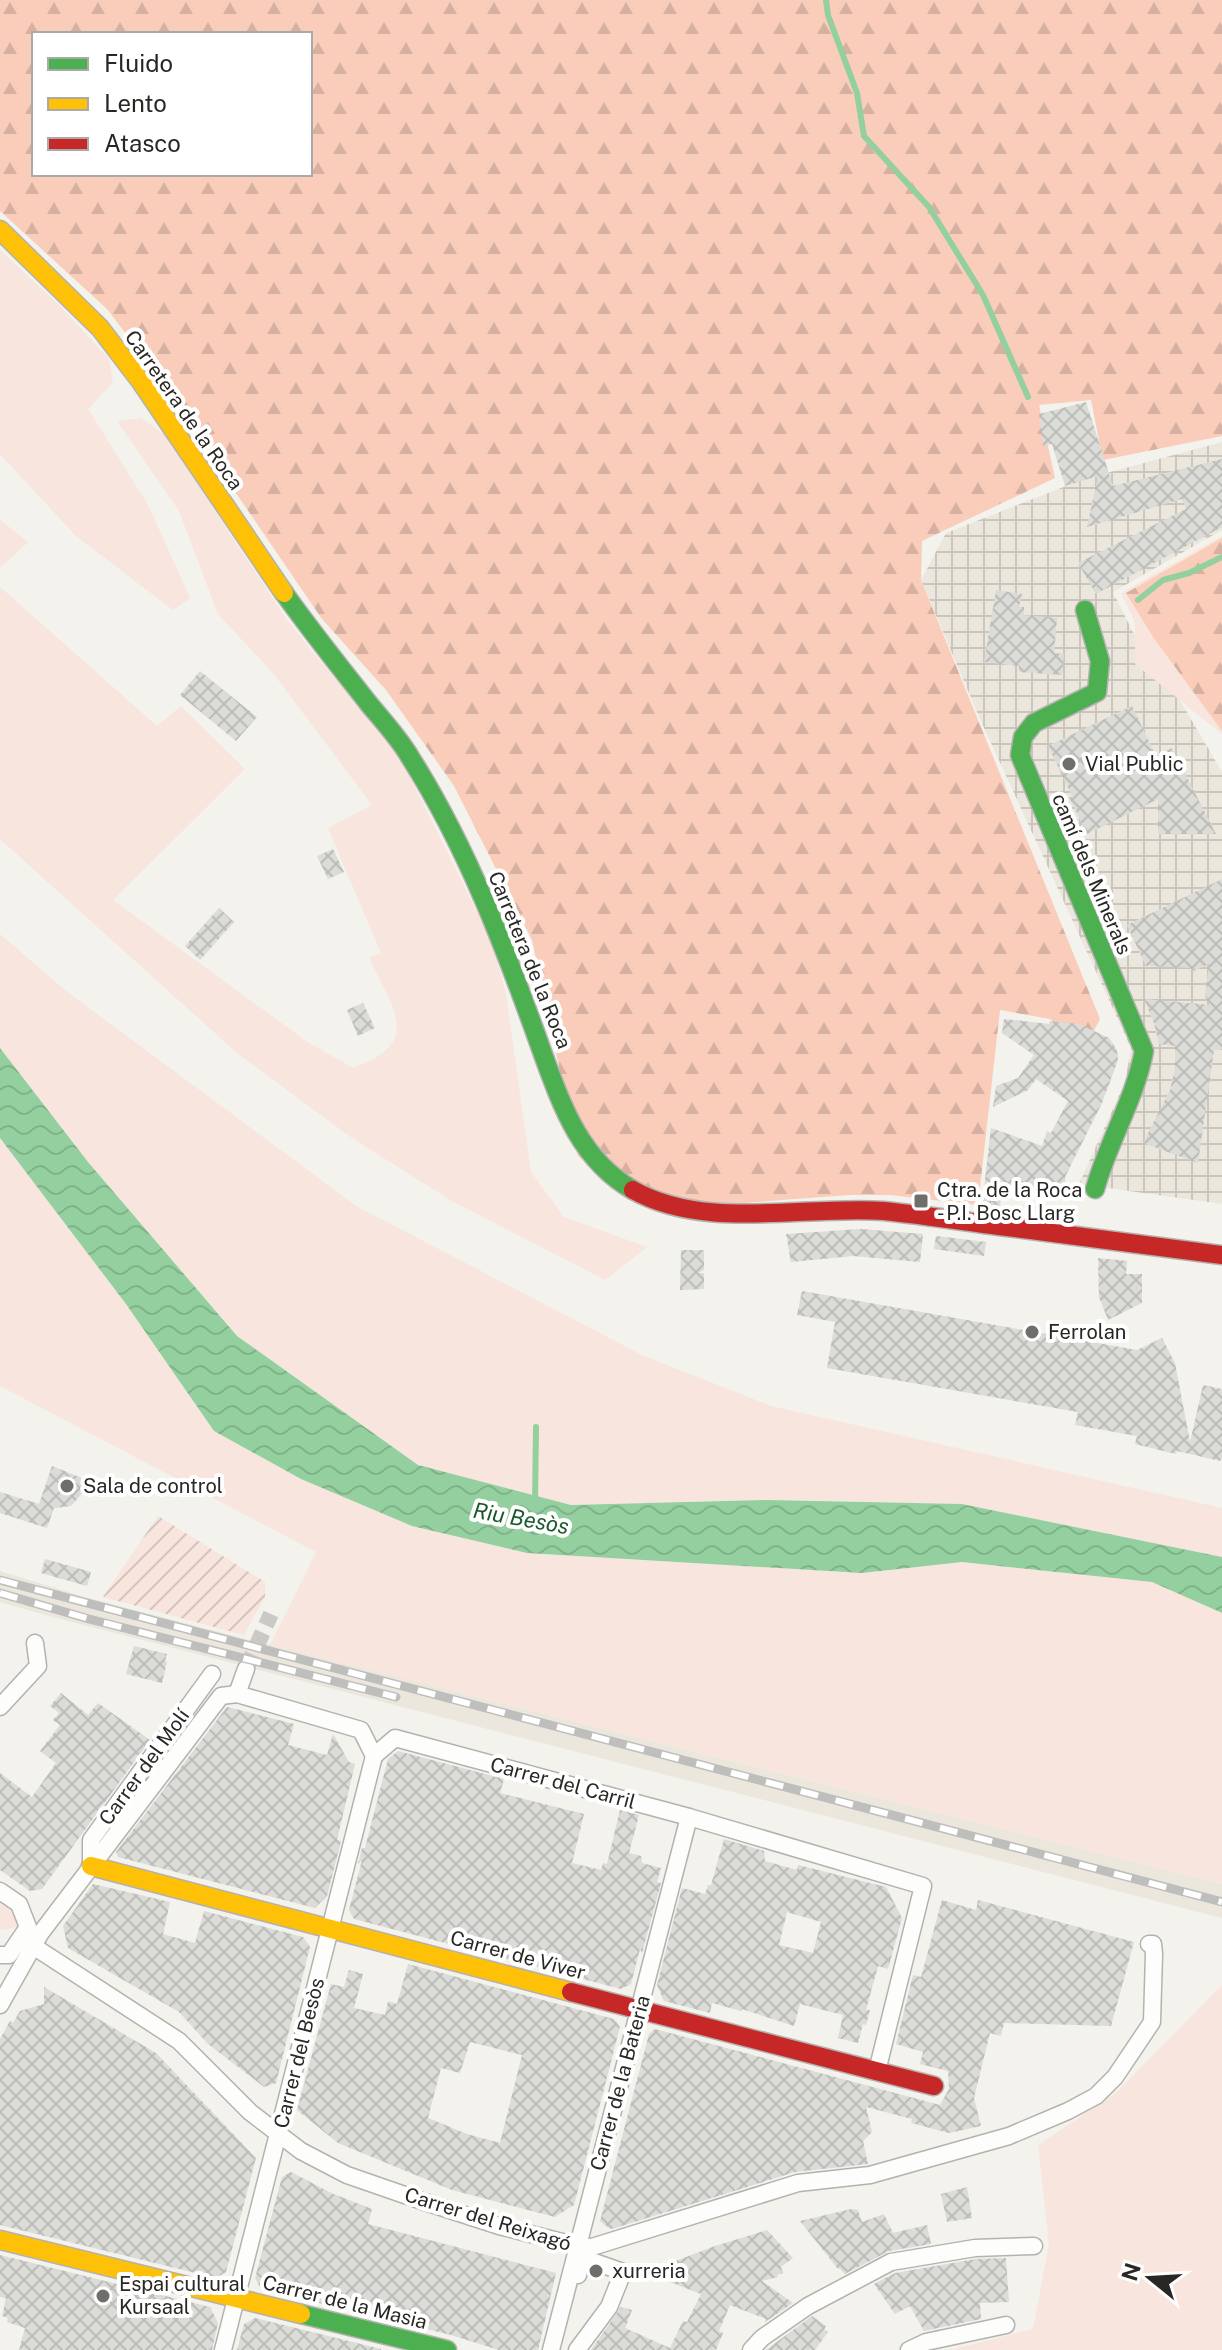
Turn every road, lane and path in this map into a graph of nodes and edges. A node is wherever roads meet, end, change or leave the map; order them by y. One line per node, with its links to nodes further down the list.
1 (0, 230): 4 (street, Carretera de la Roca)
2 (1085, 610): 3 (street, camí dels Minerals)
3 (1095, 1189)
4 (1222, 1255)
5 (35, 1643): 9 (street)
6 (246, 1669): 8 (street, Carrer del Molí)
7 (212, 1674): 12 (street, Carrer del Molí)
8 (229, 1695): 10 (street); 12 (street, Carrer del Molí)
9 (0, 1707)
10 (374, 1756): 11 (street, Carrer del Carril); 15 (street, Carrer del Besòs)
11 (689, 1817): 21 (street, Carrer de la Bateria); 22 (street, Carrer del Carril)
12 (91, 1866): 15 (street, Carrer de Viver); 16 (street, Carrer del Molí)
13 (0, 1883): 16 (street)
14 (0, 1891): 18 (street)
15 (331, 1927): 21 (street, Carrer de Viver); 24 (street, Carrer del Besòs)
16 (37, 1940): 19 (street, Carrer del Molí); 24 (street, Carrer del Reixagó)
17 (1149, 1944): 26 (street, Carrer del Reixagó)
18 (0, 1955)
19 (6, 1979): 20 (street, Carrer del Molí)
20 (0, 2005)
21 (639, 2011): 22 (street, Carrer de Viver); 26 (street, Carrer de la Bateria)
22 (877, 2071): 23 (street, Carrer de Viver)
23 (934, 2086)
24 (278, 2134): 26 (street, Carrer del Reixagó); 28 (street, Carrer del Besòs)
25 (0, 2240): 28 (street, Carrer de la Masia)
26 (578, 2246): 32 (street, Carrer de la Bateria)
27 (1034, 2246): 35 (street)
28 (236, 2298): 30 (street, Carrer del Besòs); 31 (street, Carrer de la Masia)
29 (1006, 2325): 36 (street)
30 (223, 2350)
31 (447, 2350)
32 (551, 2350)
33 (558, 2350): 34 (street)
34 (577, 2350)
35 (751, 2350)
36 (909, 2350)

